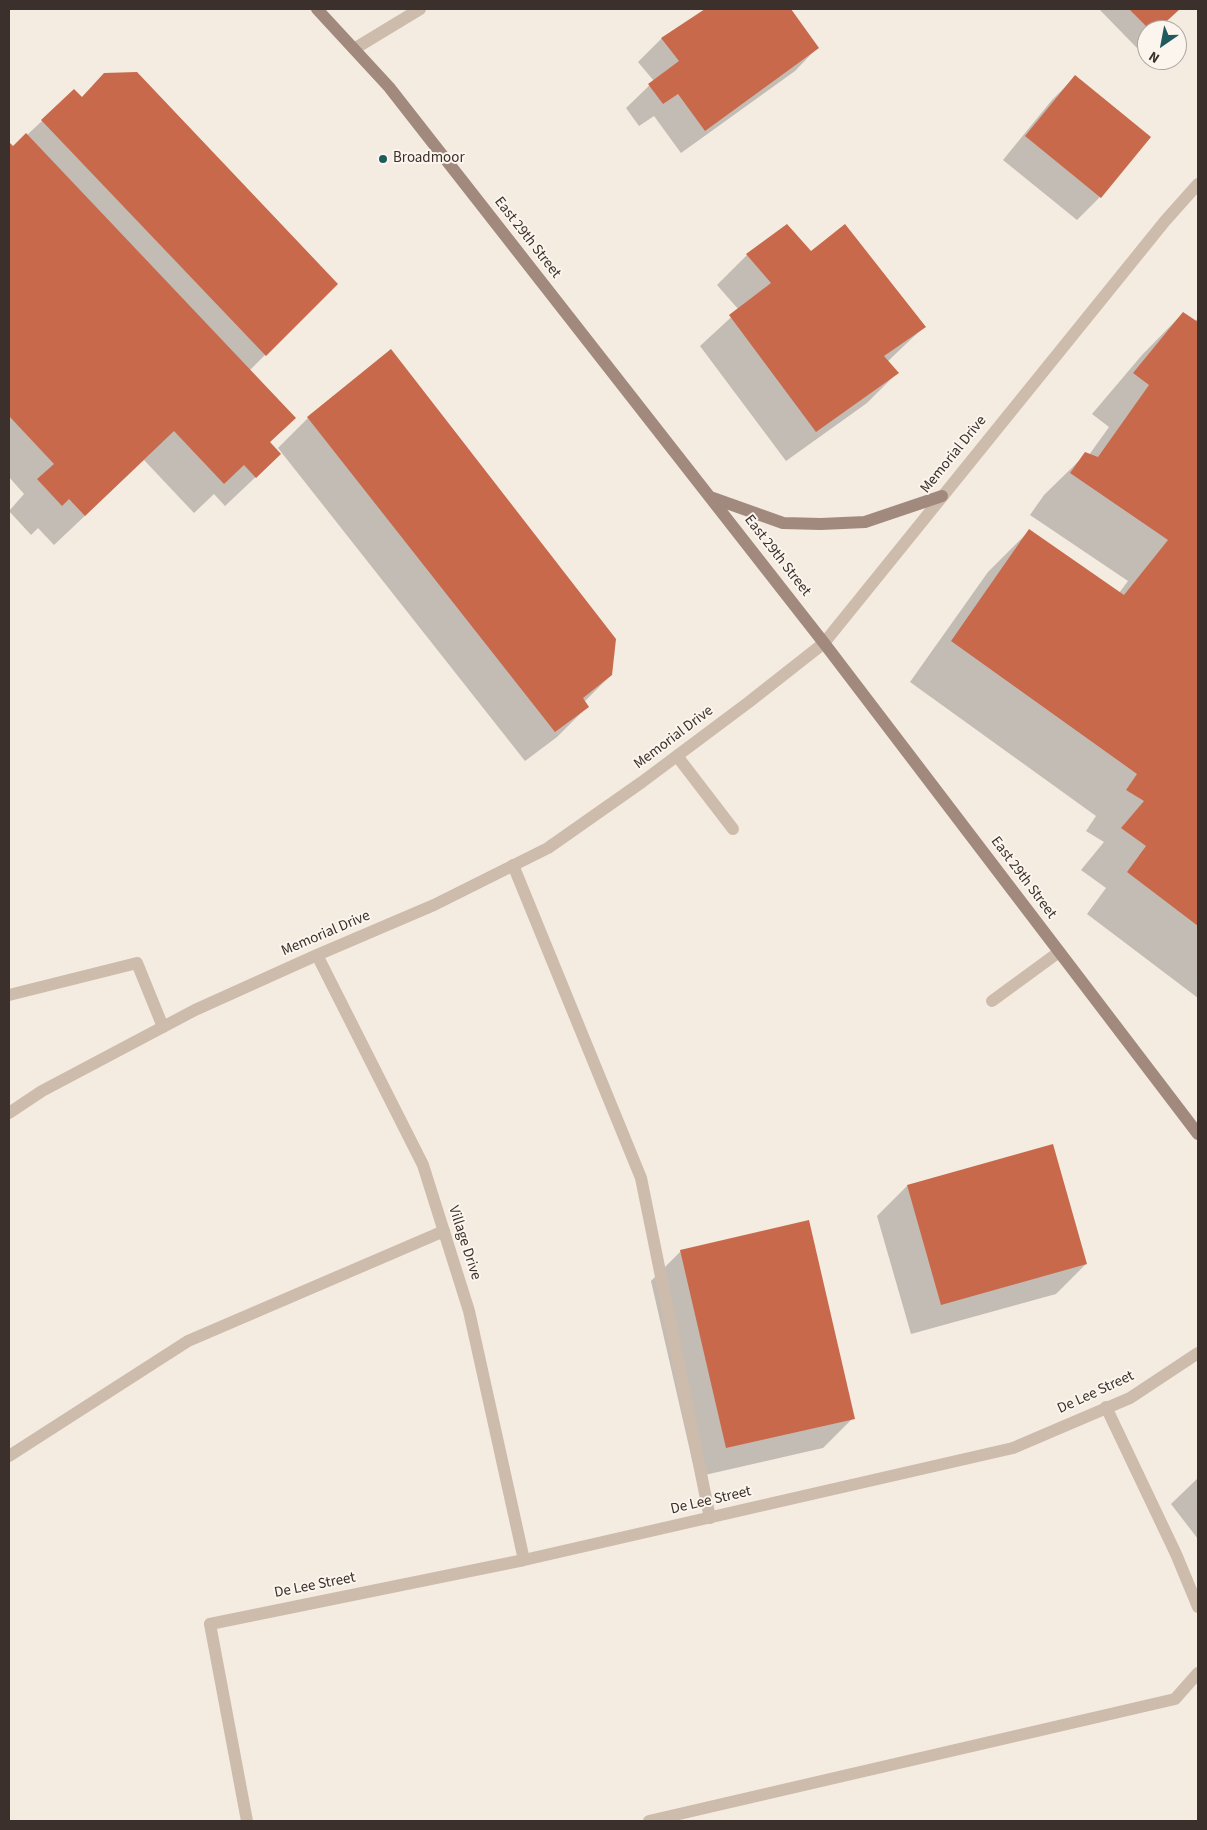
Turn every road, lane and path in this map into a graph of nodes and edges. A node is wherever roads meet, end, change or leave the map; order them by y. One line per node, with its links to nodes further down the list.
1 (317, 9): 3 (main road, East 29th Street)
2 (420, 9): 3 (street)
3 (354, 49): 5 (main road, East 29th Street)
4 (1198, 184): 6 (street, Memorial Drive)
5 (709, 496): 6 (main road); 7 (main road, East 29th Street)
6 (942, 496): 7 (street, Memorial Drive)
7 (824, 643): 8 (street, Memorial Drive); 11 (main road, East 29th Street)
8 (677, 756): 9 (street); 10 (street, Memorial Drive)
9 (733, 829)
10 (513, 865): 12 (street, Memorial Drive); 22 (street)
11 (1059, 952): 14 (street); 17 (main road, East 29th Street)
12 (317, 955): 15 (street, Memorial Drive); 18 (street, Village Drive)
13 (9, 995): 15 (street)
14 (992, 1001)
15 (163, 1027): 16 (street, Memorial Drive)
16 (9, 1113)
17 (1198, 1134)
18 (444, 1231): 21 (street); 23 (street, Village Drive)
19 (1198, 1353): 20 (street, De Lee Street)
20 (1106, 1408): 22 (street, De Lee Street); 24 (street)
21 (9, 1456)
22 (710, 1518): 23 (street, De Lee Street)
23 (524, 1560): 26 (street, De Lee Street)
24 (1198, 1607)
25 (1198, 1673): 27 (street)
26 (247, 1821)
27 (650, 1821)

